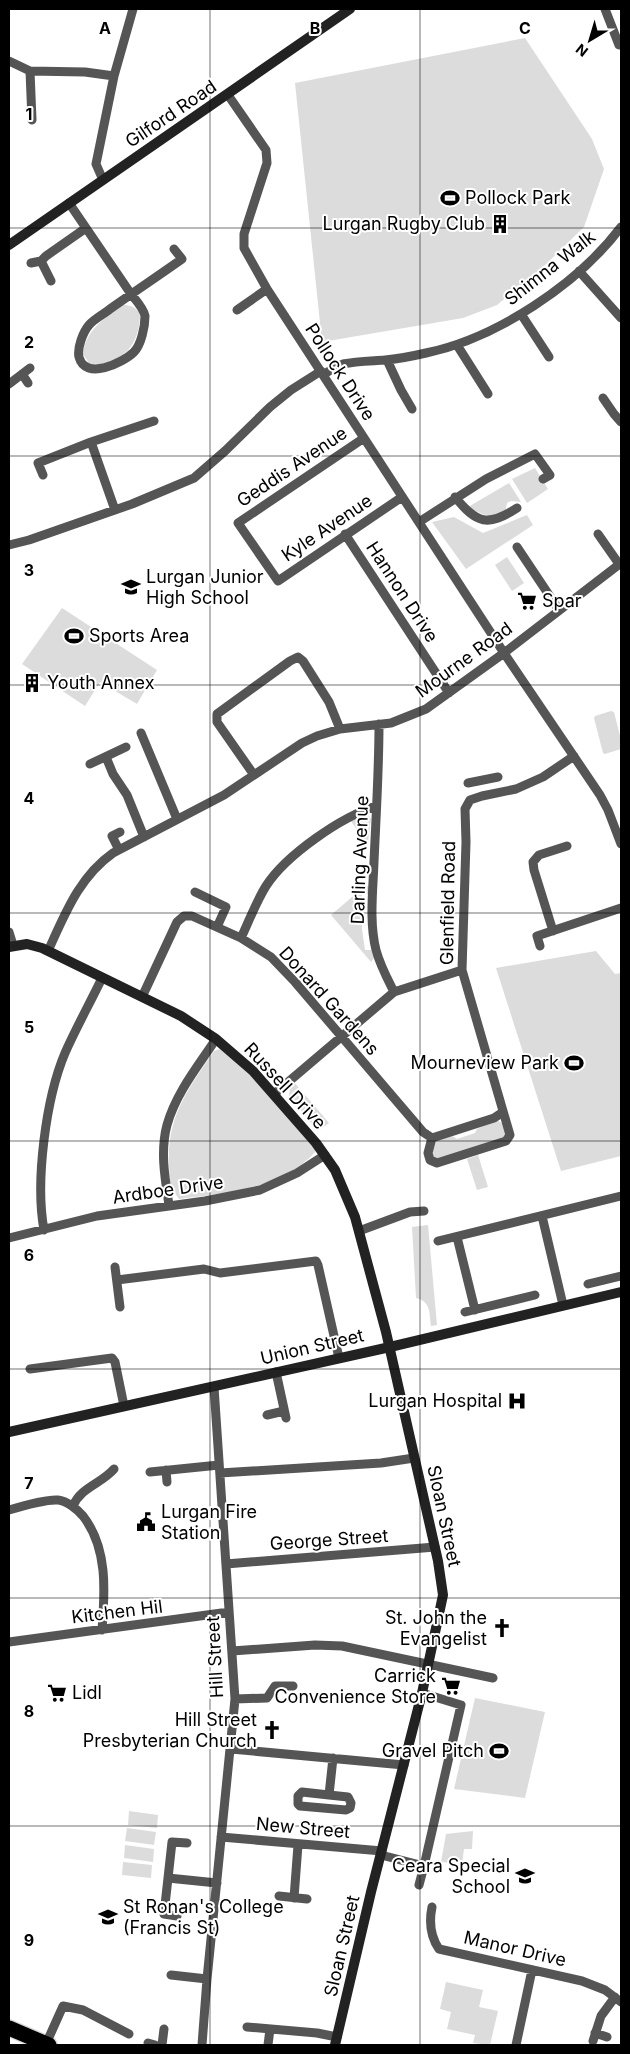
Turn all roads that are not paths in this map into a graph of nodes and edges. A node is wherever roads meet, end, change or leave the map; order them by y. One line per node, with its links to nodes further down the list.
1 (133, 9): 7 (street)
2 (350, 9): 8 (street, Gilford Road)
3 (605, 9): 4 (street)
4 (619, 45)
5 (9, 61): 6 (street)
6 (30, 71): 7 (street); 9 (street)
7 (114, 76): 10 (street)
8 (228, 95): 10 (street, Gilford Road); 20 (street, Pollock Drive)
9 (32, 120)
10 (103, 180): 11 (street, Gilford Road)
11 (68, 203): 13 (street); 14 (street, Gilford Road)
12 (621, 227): 18 (street, Shimna Walk)
13 (86, 228): 16 (street); 21 (street)
14 (9, 245)
15 (174, 249): 21 (street)
16 (41, 261): 17 (street); 19 (street)
17 (31, 263)
18 (579, 271): 23 (street, Shimna Walk); 24 (street)
19 (51, 281)
20 (267, 289): 22 (street); 29 (street, Pollock Drive)
21 (131, 294): 21 (street)
22 (237, 310)
23 (522, 314): 25 (street, Shimna Walk); 26 (street)
24 (621, 318)
25 (457, 345): 27 (street, Shimna Walk); 33 (street)
26 (549, 357)
27 (387, 360): 29 (street, Shimna Walk); 35 (street)
28 (30, 368): 30 (street)
29 (322, 373): 38 (street, Pollock Drive); 45 (street, Shimna Walk)
30 (22, 374): 31 (street); 32 (street)
31 (28, 383)
32 (9, 384)
33 (488, 394)
34 (603, 398): 37 (street)
35 (412, 409)
36 (154, 421): 39 (street)
37 (621, 422)
38 (364, 438): 42 (street, Pollock Drive); 47 (street, Geddis Avenue)
39 (91, 442): 40 (street); 45 (street)
40 (43, 475)
41 (544, 479): 43 (street)
42 (402, 497): 46 (street, Pollock Drive); 48 (street, Kyle Avenue)
43 (455, 498): 44 (street); 46 (street)
44 (517, 508)
45 (115, 510): 50 (street, Shimna Walk)
46 (419, 522): 54 (street, Pollock Drive)
47 (238, 523): 48 (street, Kyle Avenue)
48 (345, 534): 55 (street, Hannon Drive)
49 (598, 534): 52 (street)
50 (9, 545)
51 (517, 547): 53 (street)
52 (620, 564): 53 (street, Mourne Road)
53 (559, 610): 54 (street, Mourne Road)
54 (504, 653): 55 (street, Mourne Road); 61 (street, Pollock Drive)
55 (449, 693): 56 (street, Mourne Road)
56 (379, 724): 57 (street, Mourne Road); 68 (street, Darling Avenue)
57 (340, 729): 63 (street, Mourne Road); 63 (street)
58 (141, 733): 69 (street)
59 (126, 747): 60 (street)
60 (106, 756): 62 (street); 71 (street)
61 (574, 756): 67 (street, Glenfield Road); 72 (street, Pollock Drive)
62 (90, 764)
63 (254, 775): 69 (street, Mourne Road)
64 (498, 777): 65 (street)
65 (486, 780): 66 (street); 67 (street)
66 (468, 783)
67 (490, 794): 84 (street, Glenfield Road)
68 (376, 806): 80 (street); 86 (street, Darling Avenue)
69 (178, 819): 71 (street, Mourne Road)
70 (120, 832): 74 (street)
71 (144, 837): 74 (street, Mourne Road)
72 (621, 844)
73 (567, 846): 78 (street)
74 (119, 850): 83 (street, Mourne Road)
75 (195, 892): 77 (street)
76 (621, 908): 78 (street)
77 (217, 927): 80 (street, Donard Gardens); 87 (street, Donard Gardens)
78 (553, 930): 82 (street)
79 (9, 932): 81 (street)
80 (241, 938): 88 (street, Donard Gardens)
81 (11, 946): 83 (street, Russell Drive)
82 (540, 946)
83 (48, 951): 85 (street, Russell Drive)
84 (462, 970): 86 (street); 91 (street, Glenfield Road)
85 (102, 978): 87 (street, Russell Drive); 98 (street)
86 (394, 992): 88 (street)
87 (142, 998): 89 (street, Russell Drive)
88 (341, 1036): 90 (street); 92 (street, Donard Gardens)
89 (216, 1039): 90 (street, Russell Drive); 95 (street)
90 (274, 1094): 93 (street, Russell Drive)
91 (503, 1112): 92 (street); 92 (street, Glenfield Road)
92 (432, 1138)
93 (325, 1155): 95 (street, Ardboe Drive); 99 (street, Russell Drive)
94 (621, 1196): 97 (street)
95 (169, 1205): 98 (street, Ardboe Drive)
96 (424, 1211): 99 (street)
97 (542, 1216): 100 (street); 109 (street)
98 (44, 1230): 101 (street, Ardboe Drive)
99 (359, 1231): 111 (street, Russell Drive)
100 (457, 1237): 102 (street); 108 (street)
101 (9, 1238)
102 (438, 1241)
103 (115, 1267): 105 (street)
104 (621, 1276): 106 (street)
105 (117, 1280): 110 (street); 112 (street)
106 (588, 1284)
107 (621, 1292): 109 (street, Union Street)
108 (535, 1295)
109 (563, 1305): 111 (street, Union Street)
110 (120, 1307)
111 (390, 1347): 112 (street, Union Street); 119 (street, Sloan Street)
112 (339, 1358): 114 (street, Union Street)
113 (30, 1369): 116 (street)
114 (276, 1372): 115 (street, Union Street); 117 (street)
115 (214, 1387): 116 (street, Union Street); 121 (street, Hill Street)
116 (124, 1406): 118 (street, Union Street)
117 (267, 1415)
118 (9, 1432)
119 (414, 1458): 121 (street); 127 (street, Sloan Street)
120 (114, 1469): 125 (street)
121 (219, 1469): 122 (street); 128 (street, Hill Street)
122 (166, 1470): 123 (street); 124 (street)
123 (150, 1472)
124 (167, 1482)
125 (73, 1506): 126 (street); 130 (street)
126 (9, 1510)
127 (435, 1547): 128 (street, George Street); 133 (street, Sloan Street)
128 (226, 1564): 129 (street, Hill Street)
129 (229, 1612): 130 (street, Kitchen Hil); 132 (street, Hill Street)
130 (102, 1630): 131 (street, Kitchen Hil)
131 (9, 1642)
132 (232, 1651): 133 (street); 137 (street, Hill Street)
133 (427, 1665): 134 (street); 136 (street, Sloan Street)
134 (494, 1678)
135 (294, 1686): 137 (street)
136 (422, 1693): 140 (street, Sloan Street); 146 (street)
137 (235, 1699): 138 (street, Hill Street)
138 (231, 1749): 139 (street); 142 (street, Hill Street)
139 (333, 1758): 140 (street); 141 (street)
140 (404, 1765): 145 (street, Sloan Street)
141 (329, 1795): 141 (street)
142 (222, 1837): 144 (street, New Street); 148 (street, Hill Street)
143 (187, 1843): 147 (street)
144 (298, 1845): 145 (street, New Street); 151 (street)
145 (382, 1853): 146 (street); 167 (street, Sloan Street)
146 (424, 1866): 149 (street)
147 (168, 1878): 148 (street); 154 (street)
148 (217, 1883): 157 (street, Hill Street)
149 (420, 1885)
150 (279, 1896): 151 (street)
151 (294, 1898): 152 (street)
152 (307, 1899)
153 (432, 1907): 155 (street, Manor Drive)
154 (177, 1916)
155 (532, 1970): 158 (street, Manor Drive); 172 (street)
156 (171, 1975): 157 (street)
157 (207, 1979): 170 (street, Hill Street)
158 (618, 1999): 165 (street)
159 (247, 2027): 161 (street)
160 (9, 2028): 163 (highway)
161 (270, 2029): 167 (street); 171 (street)
162 (164, 2030): 169 (street)
163 (24, 2034): 166 (highway); 168 (highway)
164 (129, 2034): 168 (street)
165 (607, 2037)
166 (9, 2038)
167 (336, 2041)
168 (47, 2045)
169 (162, 2045)
170 (202, 2045)
171 (268, 2045)
172 (516, 2045)

